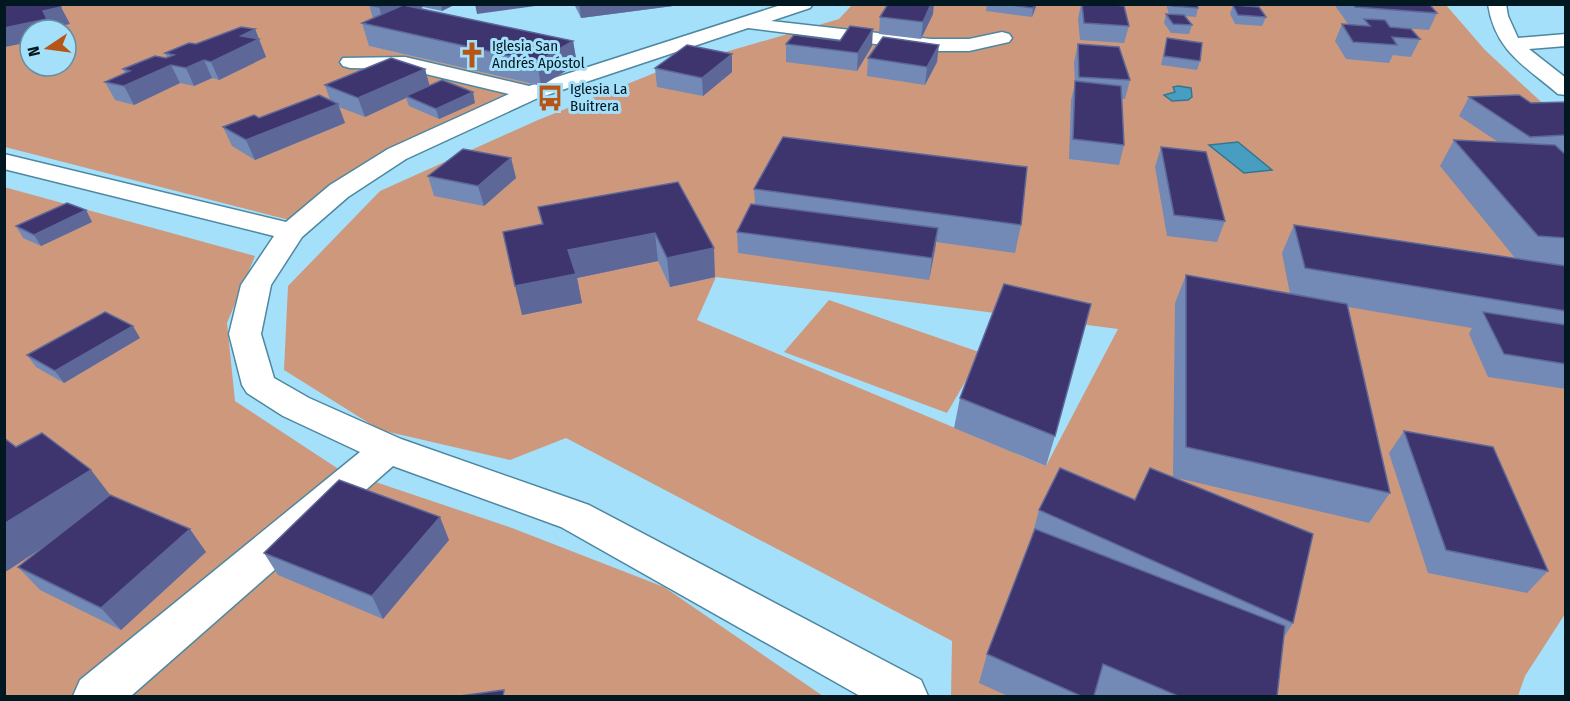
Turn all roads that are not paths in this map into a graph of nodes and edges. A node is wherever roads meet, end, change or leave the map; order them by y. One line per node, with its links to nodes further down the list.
1 (804, 4): 3 (street)
2 (1497, 4): 6 (street)
3 (741, 24): 4 (street); 9 (street)
4 (1002, 38)
5 (1566, 40): 6 (street)
6 (1511, 44): 8 (street)
7 (350, 62): 9 (street)
8 (1566, 89)
9 (530, 93): 11 (street)
10 (6, 163): 11 (street)
11 (291, 232): 12 (street)
12 (388, 449): 13 (street); 14 (street)
13 (97, 696)
14 (904, 696)

